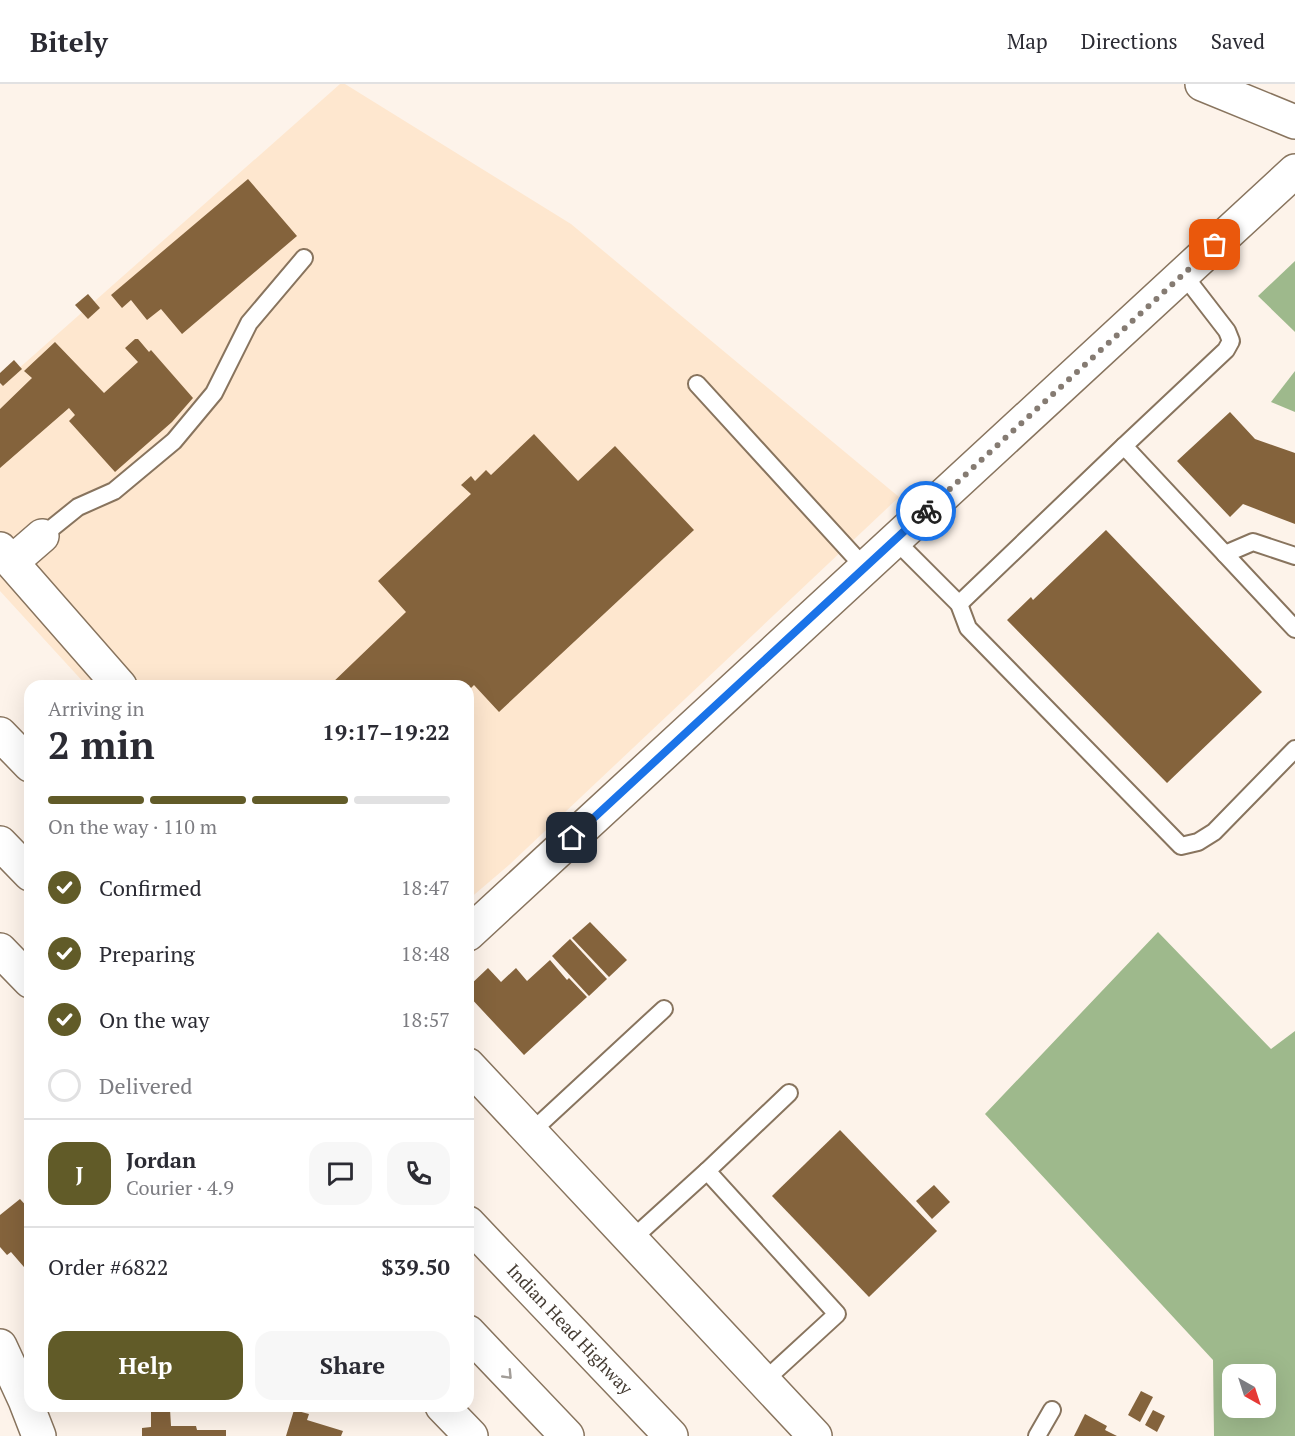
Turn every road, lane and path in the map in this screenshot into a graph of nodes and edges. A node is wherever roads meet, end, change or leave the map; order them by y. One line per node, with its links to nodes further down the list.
1 (1202, 84): 2 (main road)
2 (1295, 122)
3 (1295, 171): 5 (main road)
4 (304, 258): 8 (lane)
5 (1183, 274): 7 (lane); 9 (main road)
6 (697, 384): 13 (lane)
7 (1124, 446): 10 (lane); 14 (lane)
8 (42, 536): 11 (main road)
9 (895, 540): 13 (main road); 14 (lane)
10 (1225, 554): 12 (lane); 15 (lane)
11 (6, 556): 16 (main road)
12 (1295, 556)
13 (865, 568): 22 (main road)
14 (959, 604): 18 (lane)
15 (1295, 629)
16 (115, 680)
17 (0, 734): 19 (main road)
18 (1295, 749)
19 (24, 759)
20 (0, 843): 21 (main road)
21 (24, 868)
22 (474, 928)
23 (0, 950): 24 (main road)
24 (24, 975)
25 (664, 1009): 28 (lane)
26 (474, 1071): 28 (main road)
27 (789, 1093): 29 (lane)
28 (531, 1132): 31 (main road)
29 (706, 1171): 31 (lane); 34 (lane)
30 (474, 1229): 42 (main road, Indian Head Highway)
31 (631, 1239): 34 (main road)
32 (474, 1338): 41 (main road, one-way to 41)
33 (0, 1346): 35 (main road)
34 (764, 1381): 43 (main road)
35 (24, 1396)
36 (1052, 1410): 44 (lane)
37 (30, 1412): 39 (main road)
38 (448, 1412): 40 (main road)
39 (39, 1436)
40 (471, 1436)
41 (567, 1436)
42 (671, 1436)
43 (815, 1436)
44 (1037, 1436)

